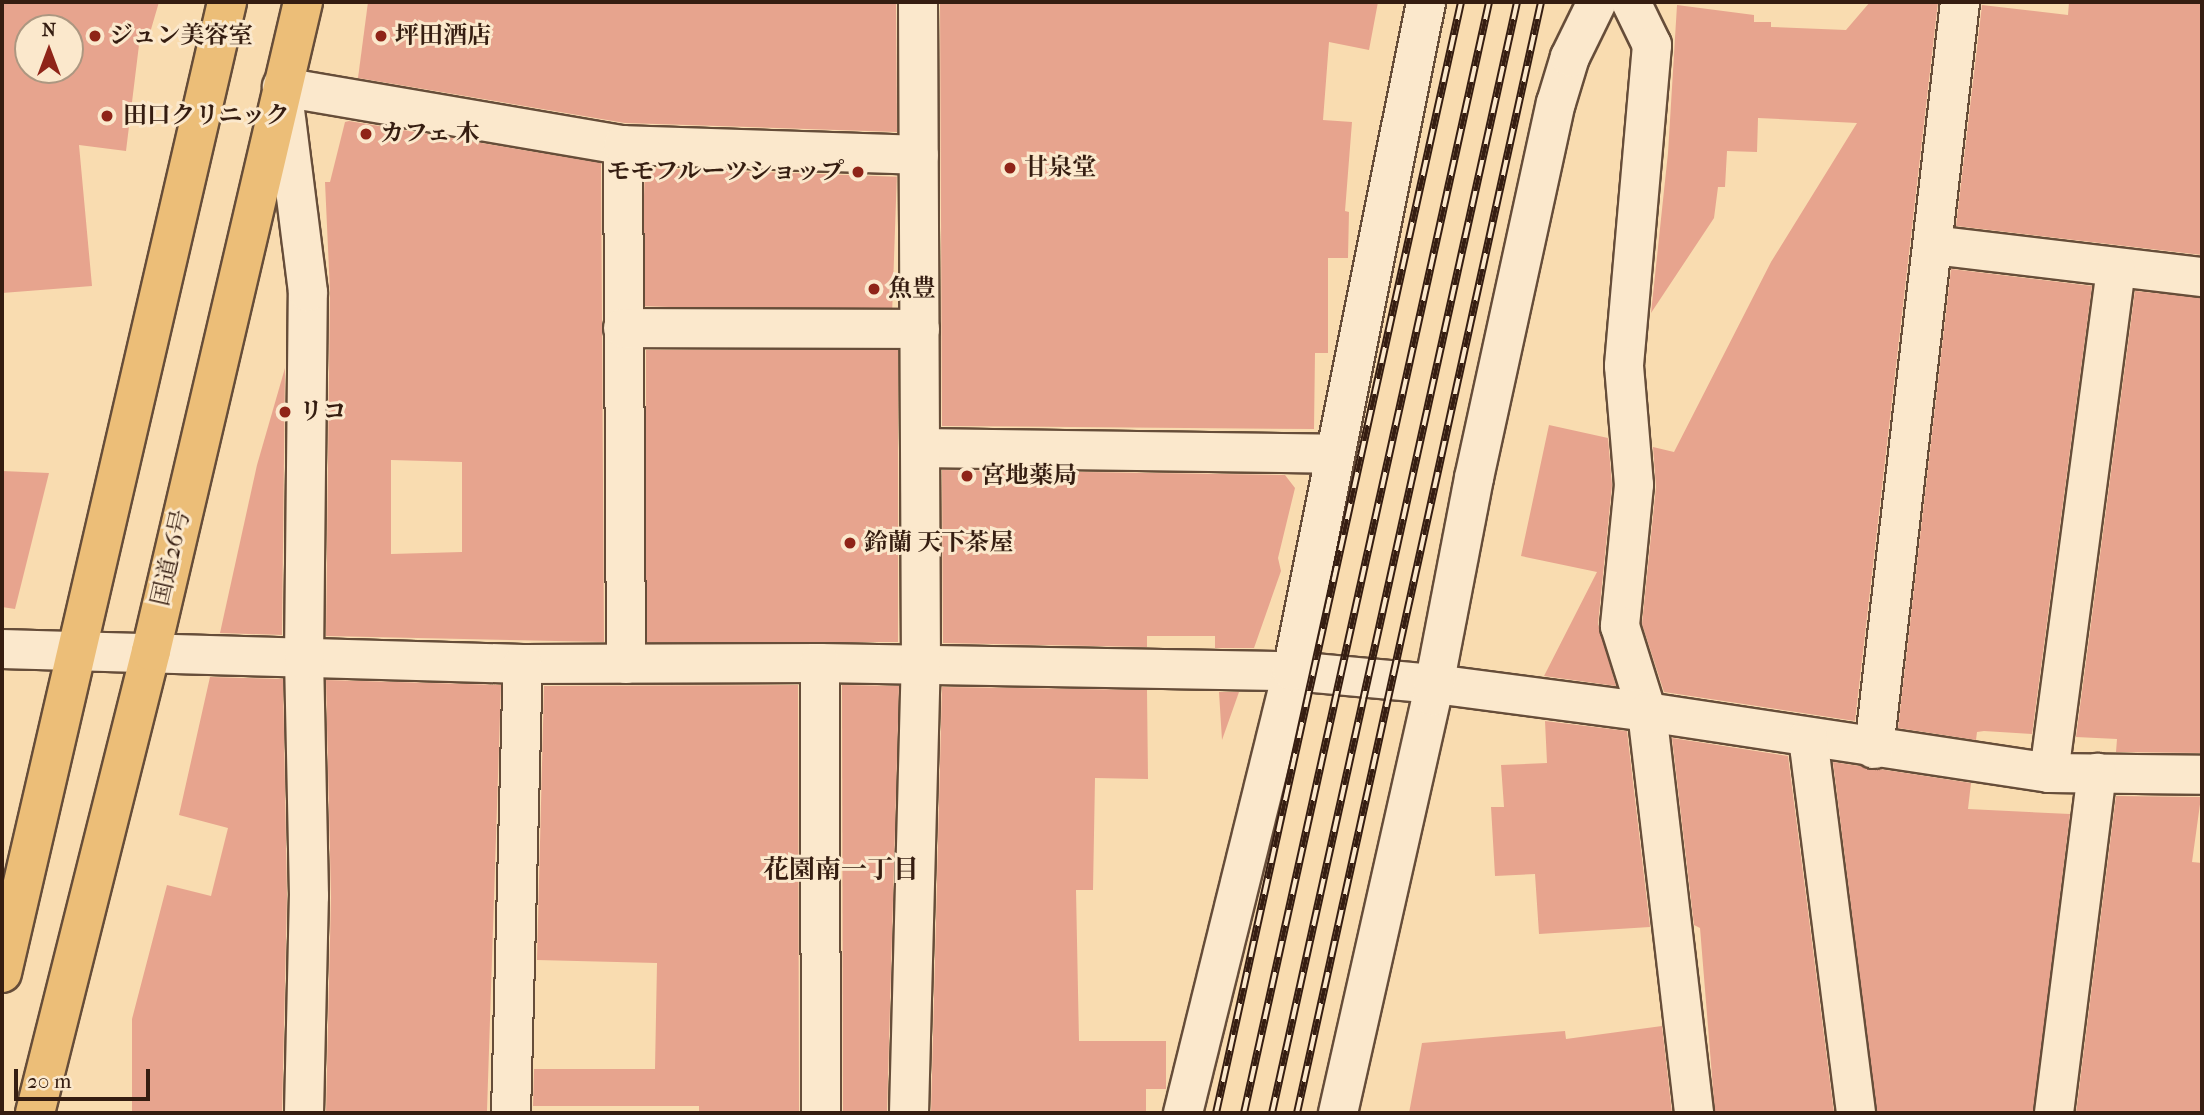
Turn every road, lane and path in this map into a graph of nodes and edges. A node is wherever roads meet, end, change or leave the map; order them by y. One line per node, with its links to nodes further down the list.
1 (227, 2): 19 (highway)
2 (303, 2): 8 (highway, 国道26号)
3 (918, 2): 10 (street)
4 (1426, 2): 17 (street)
5 (1597, 2): 27 (street)
6 (1631, 2): 28 (street)
7 (1961, 2): 11 (street)
8 (282, 87): 9 (street); 20 (highway, 国道26号); 21 (street)
9 (623, 145): 10 (street); 14 (street)
10 (919, 155): 15 (street)
11 (1933, 245): 12 (street); 30 (street)
12 (2116, 269): 13 (street); 31 (street)
13 (2202, 277)
14 (623, 328): 15 (street); 24 (street)
15 (920, 329): 16 (street)
16 (921, 448): 17 (street); 25 (street)
17 (1335, 454): 26 (street)
18 (2, 649): 19 (street)
19 (78, 650): 20 (street); 34 (highway)
20 (150, 651): 21 (street); 35 (highway, 国道26号)
21 (304, 659): 23 (street); 36 (street)
22 (820, 663): 24 (street); 25 (street); 38 (street)
23 (523, 664): 24 (street); 37 (street)
24 (626, 664)
25 (921, 667): 26 (street); 39 (street)
26 (1292, 671): 27 (street); 40 (street)
27 (1435, 684): 28 (street); 41 (street)
28 (1647, 712): 29 (street); 42 (street)
29 (1808, 738): 30 (street); 43 (street)
30 (1874, 749): 31 (street)
31 (2049, 773): 32 (street)
32 (2097, 773): 33 (street); 44 (street)
33 (2202, 775)
34 (2, 973)
35 (36, 1113)
36 (304, 1113)
37 (512, 1113)
38 (821, 1113)
39 (909, 1113)
40 (1183, 1113)
41 (1338, 1113)
42 (1694, 1113)
43 (1856, 1113)
44 (2054, 1113)

